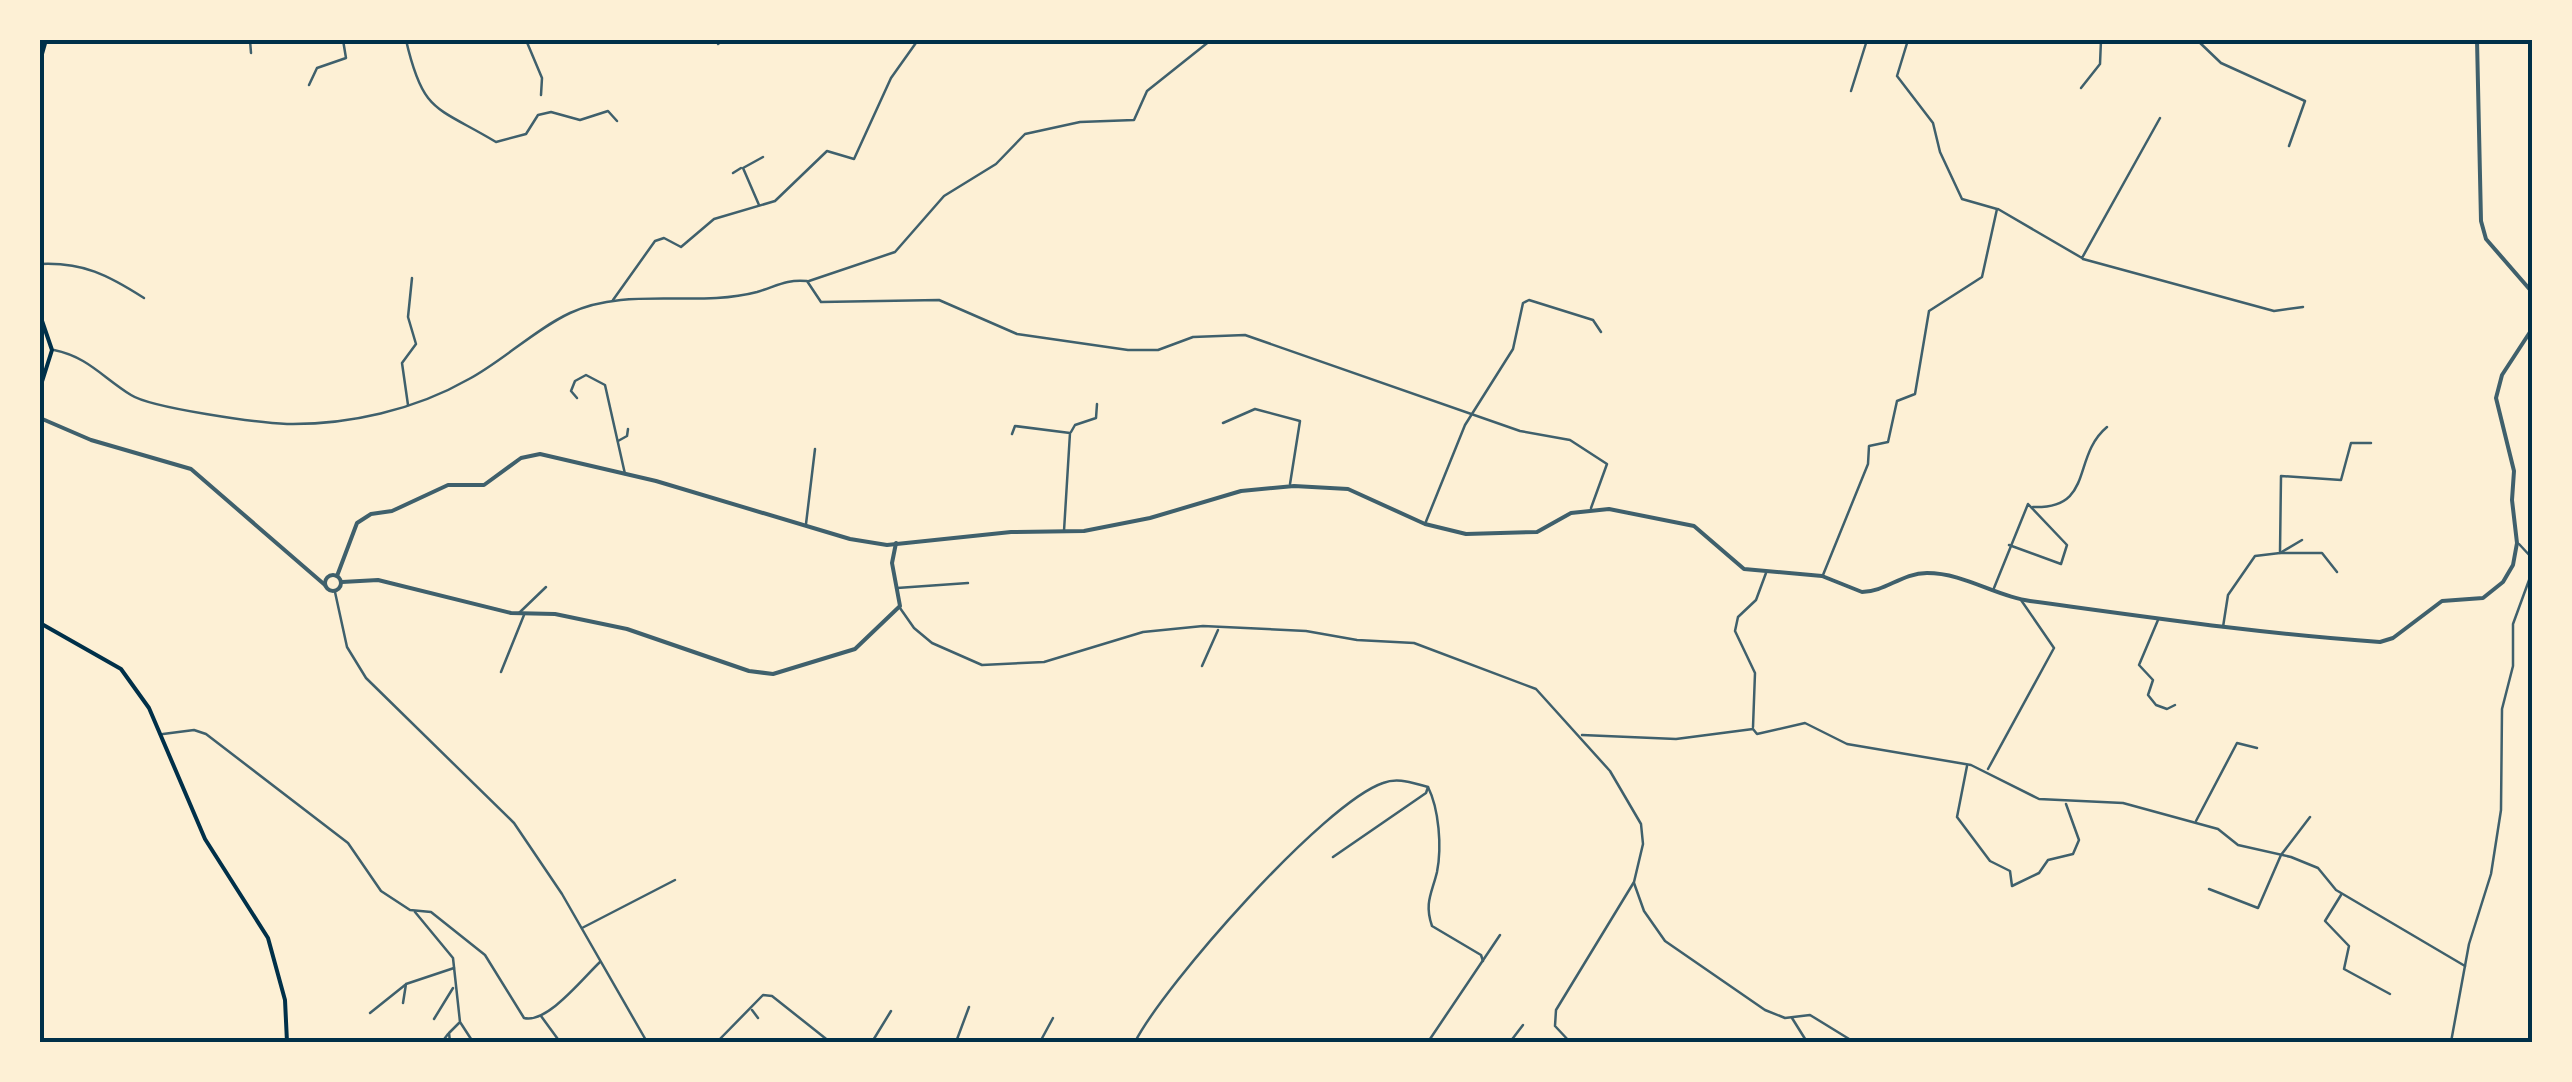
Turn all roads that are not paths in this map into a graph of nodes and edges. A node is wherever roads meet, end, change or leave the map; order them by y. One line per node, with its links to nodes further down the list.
1 (46, 40): 14 (main road)
2 (250, 40): 13 (street)
3 (342, 40): 15 (street)
4 (406, 40): 20 (street)
5 (526, 40): 18 (street)
6 (918, 40): 25 (street)
7 (1210, 40): 30 (street)
8 (1867, 40): 17 (street)
9 (1908, 40): 26 (street)
10 (2101, 40): 16 (street)
11 (2198, 40): 21 (street)
12 (2477, 40): 31 (street)
13 (251, 53)
14 (40, 61)
15 (309, 84)
16 (2081, 88)
17 (1850, 91)
18 (541, 94)
19 (2160, 118): 27 (street)
20 (617, 121)
21 (2289, 146)
22 (763, 156): 23 (street)
23 (743, 168): 24 (street); 25 (street)
24 (733, 173)
25 (760, 206): 33 (street)
26 (1996, 208): 27 (street); 68 (street)
27 (2082, 258): 34 (street)
28 (40, 264): 32 (street)
29 (412, 278): 42 (street)
30 (808, 281): 33 (street); 43 (street)
31 (2532, 292)
32 (144, 298)
33 (613, 302): 42 (street)
34 (2303, 307)
35 (40, 315): 38 (main road)
36 (2532, 328): 62 (street)
37 (1601, 332): 43 (street)
38 (52, 350): 39 (main road); 42 (street)
39 (40, 388)
40 (576, 398): 50 (street)
41 (1097, 404): 48 (street)
42 (408, 406)
43 (1472, 413): 56 (street); 57 (street)
44 (40, 418): 71 (street)
45 (1222, 423): 54 (street)
46 (2107, 427): 55 (street)
47 (628, 429): 50 (street)
48 (1070, 433): 49 (street); 59 (street)
49 (1012, 434)
50 (617, 442): 53 (street)
51 (2372, 443): 64 (street)
52 (815, 448): 58 (street)
53 (625, 475): 58 (street); 67 (street)
54 (1290, 486): 57 (street); 59 (street)
55 (2031, 506): 63 (street); 63 (street)
56 (1591, 508): 57 (street); 66 (street)
57 (1425, 524)
58 (806, 526): 61 (street)
59 (1064, 532): 61 (street)
60 (2302, 540): 64 (street)
61 (896, 543): 73 (street)
62 (2517, 543): 81 (street); 107 (street)
63 (2009, 545): 74 (street)
64 (2280, 553): 65 (street); 81 (street)
65 (2337, 572)
66 (1766, 573): 68 (street); 86 (street)
67 (337, 576): 69 (street); 71 (street)
68 (1822, 576): 74 (street)
69 (342, 582): 75 (street); 78 (street)
70 (968, 583): 73 (street)
71 (325, 585): 75 (street)
72 (546, 588): 78 (street)
73 (896, 588): 77 (street)
74 (1994, 588): 76 (street)
75 (335, 592): 103 (street)
76 (2021, 598): 79 (street); 91 (street)
77 (900, 606): 78 (street); 82 (street)
78 (521, 614): 84 (street)
79 (2158, 620): 81 (street); 85 (street)
80 (40, 623): 87 (main road)
81 (2222, 628)
82 (1218, 629): 83 (street); 88 (street)
83 (1202, 666)
84 (501, 672)
85 (2175, 705)
86 (1753, 729): 88 (street); 90 (street)
87 (161, 734): 102 (street); 125 (main road)
88 (1582, 735): 99 (street)
89 (2257, 748): 95 (street)
90 (1968, 764): 91 (street); 93 (street)
91 (1987, 771): 93 (street)
92 (1428, 787): 97 (street); 106 (street); 136 (street)
93 (2066, 803): 95 (street)
94 (2310, 818): 96 (street)
95 (2196, 822): 96 (street)
96 (2280, 855): 100 (street); 101 (street)
97 (1333, 857)
98 (675, 880): 103 (street)
99 (1634, 882): 118 (street); 141 (street)
100 (2209, 889)
101 (2342, 894): 107 (street); 111 (street)
102 (414, 911): 108 (street); 117 (street)
103 (581, 928): 105 (street)
104 (1500, 935): 106 (street)
105 (600, 962): 117 (street); 130 (street)
106 (1483, 962): 137 (street)
107 (2465, 966): 144 (street)
108 (455, 968): 109 (street); 110 (street)
109 (406, 984): 112 (street); 116 (street)
110 (454, 988): 121 (street); 122 (street)
111 (2390, 994)
112 (403, 1003)
113 (968, 1007): 134 (street)
114 (751, 1008): 119 (street); 131 (street); 132 (street)
115 (891, 1011): 133 (street)
116 (370, 1013)
117 (540, 1015): 129 (street)
118 (1791, 1017): 142 (street); 143 (street)
119 (758, 1018)
120 (1054, 1018): 135 (street)
121 (434, 1019)
122 (460, 1022): 124 (street); 128 (street)
123 (1523, 1026): 140 (street)
124 (449, 1033): 126 (street); 127 (street)
125 (287, 1042)
126 (442, 1042)
127 (450, 1042)
128 (473, 1042)
129 (560, 1042)
130 (647, 1042)
131 (717, 1042)
132 (830, 1042)
133 (872, 1042)
134 (956, 1042)
135 (1040, 1042)
136 (1134, 1042)
137 (1428, 1042)
138 (1475, 1042): 139 (street)
139 (1484, 1042)
140 (1510, 1042)
141 (1570, 1042)
142 (1806, 1042)
143 (1854, 1042)
144 (2451, 1042)

